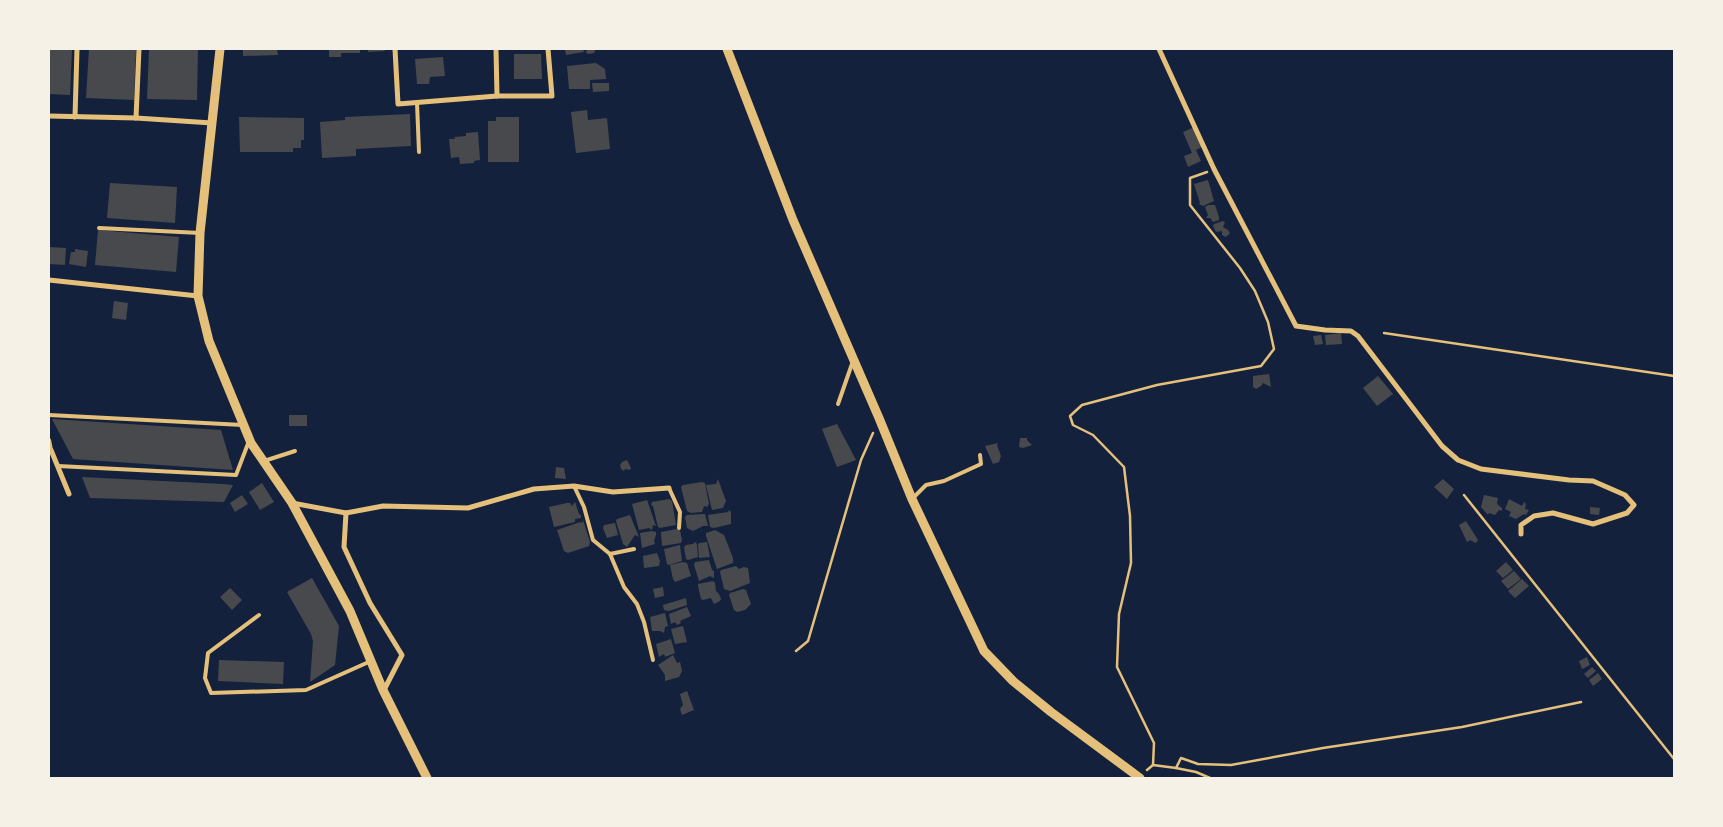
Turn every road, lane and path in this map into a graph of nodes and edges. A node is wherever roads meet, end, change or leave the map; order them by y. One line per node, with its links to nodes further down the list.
1 (77, 49): 12 (street)
2 (139, 49): 13 (street)
3 (220, 49): 14 (street)
4 (395, 49): 10 (street)
5 (496, 49): 9 (street)
6 (548, 49): 9 (street)
7 (727, 49): 22 (street)
8 (1159, 49): 16 (street)
9 (497, 96): 10 (street)
10 (417, 103): 15 (lane)
11 (49, 116): 12 (street)
12 (76, 117): 13 (street)
13 (136, 118): 14 (street)
14 (212, 123): 18 (street)
15 (419, 152)
16 (1214, 169): 43 (street); 53 (path)
17 (99, 228): 18 (lane)
18 (200, 233): 20 (street)
19 (49, 280): 20 (street)
20 (198, 296): 27 (street)
21 (1384, 333): 23 (path)
22 (854, 359): 24 (lane); 26 (street)
23 (1674, 376)
24 (838, 404)
25 (49, 415): 27 (lane)
26 (879, 418): 39 (street); 47 (path)
27 (243, 425): 29 (street)
28 (49, 440): 30 (lane)
29 (250, 440): 33 (street); 34 (lane)
30 (50, 450): 34 (street)
31 (295, 452): 33 (lane)
32 (980, 455): 39 (lane)
33 (264, 461): 40 (street)
34 (58, 466): 37 (street)
35 (574, 486): 36 (street); 41 (street); 45 (lane)
36 (669, 488): 42 (lane)
37 (69, 494)
38 (1464, 495): 52 (path)
39 (912, 498): 56 (street)
40 (292, 503): 41 (street); 49 (street)
41 (346, 513): 50 (street)
42 (679, 528)
43 (1521, 534)
44 (634, 549): 45 (lane)
45 (610, 554): 48 (lane)
46 (259, 615): 49 (lane)
47 (796, 651)
48 (653, 660)
49 (371, 661): 50 (street)
50 (383, 690): 55 (street)
51 (1581, 702): 54 (path)
52 (1674, 759)
53 (1153, 765): 54 (path); 56 (path)
54 (1176, 768): 57 (path)
55 (427, 778)
56 (1139, 778)
57 (1210, 778)

